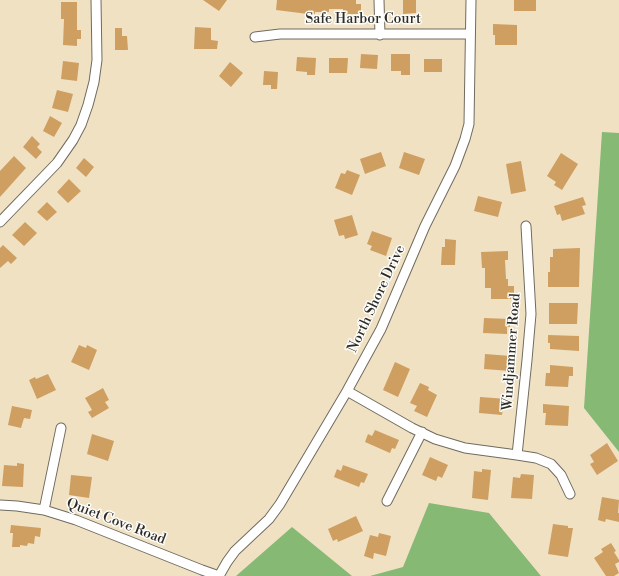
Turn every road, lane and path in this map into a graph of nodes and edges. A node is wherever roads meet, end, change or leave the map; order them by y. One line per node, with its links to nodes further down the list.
1 (96, 0): 7 (street)
2 (379, 0): 4 (street)
3 (471, 0): 5 (street, North Shore Drive)
4 (380, 34): 5 (street, Safe Harbor Court); 6 (street, Safe Harbor Court)
5 (470, 34): 9 (street, North Shore Drive)
6 (255, 37)
7 (0, 222)
8 (526, 226): 12 (street, Windjammer Road)
9 (347, 391): 11 (street); 17 (street, North Shore Drive)
10 (61, 428): 16 (street)
11 (422, 432): 12 (street); 14 (street)
12 (517, 455): 13 (street)
13 (570, 494)
14 (388, 501)
15 (0, 505): 16 (street, Quiet Cove Road)
16 (44, 510): 17 (street, Quiet Cove Road)
17 (219, 576)

